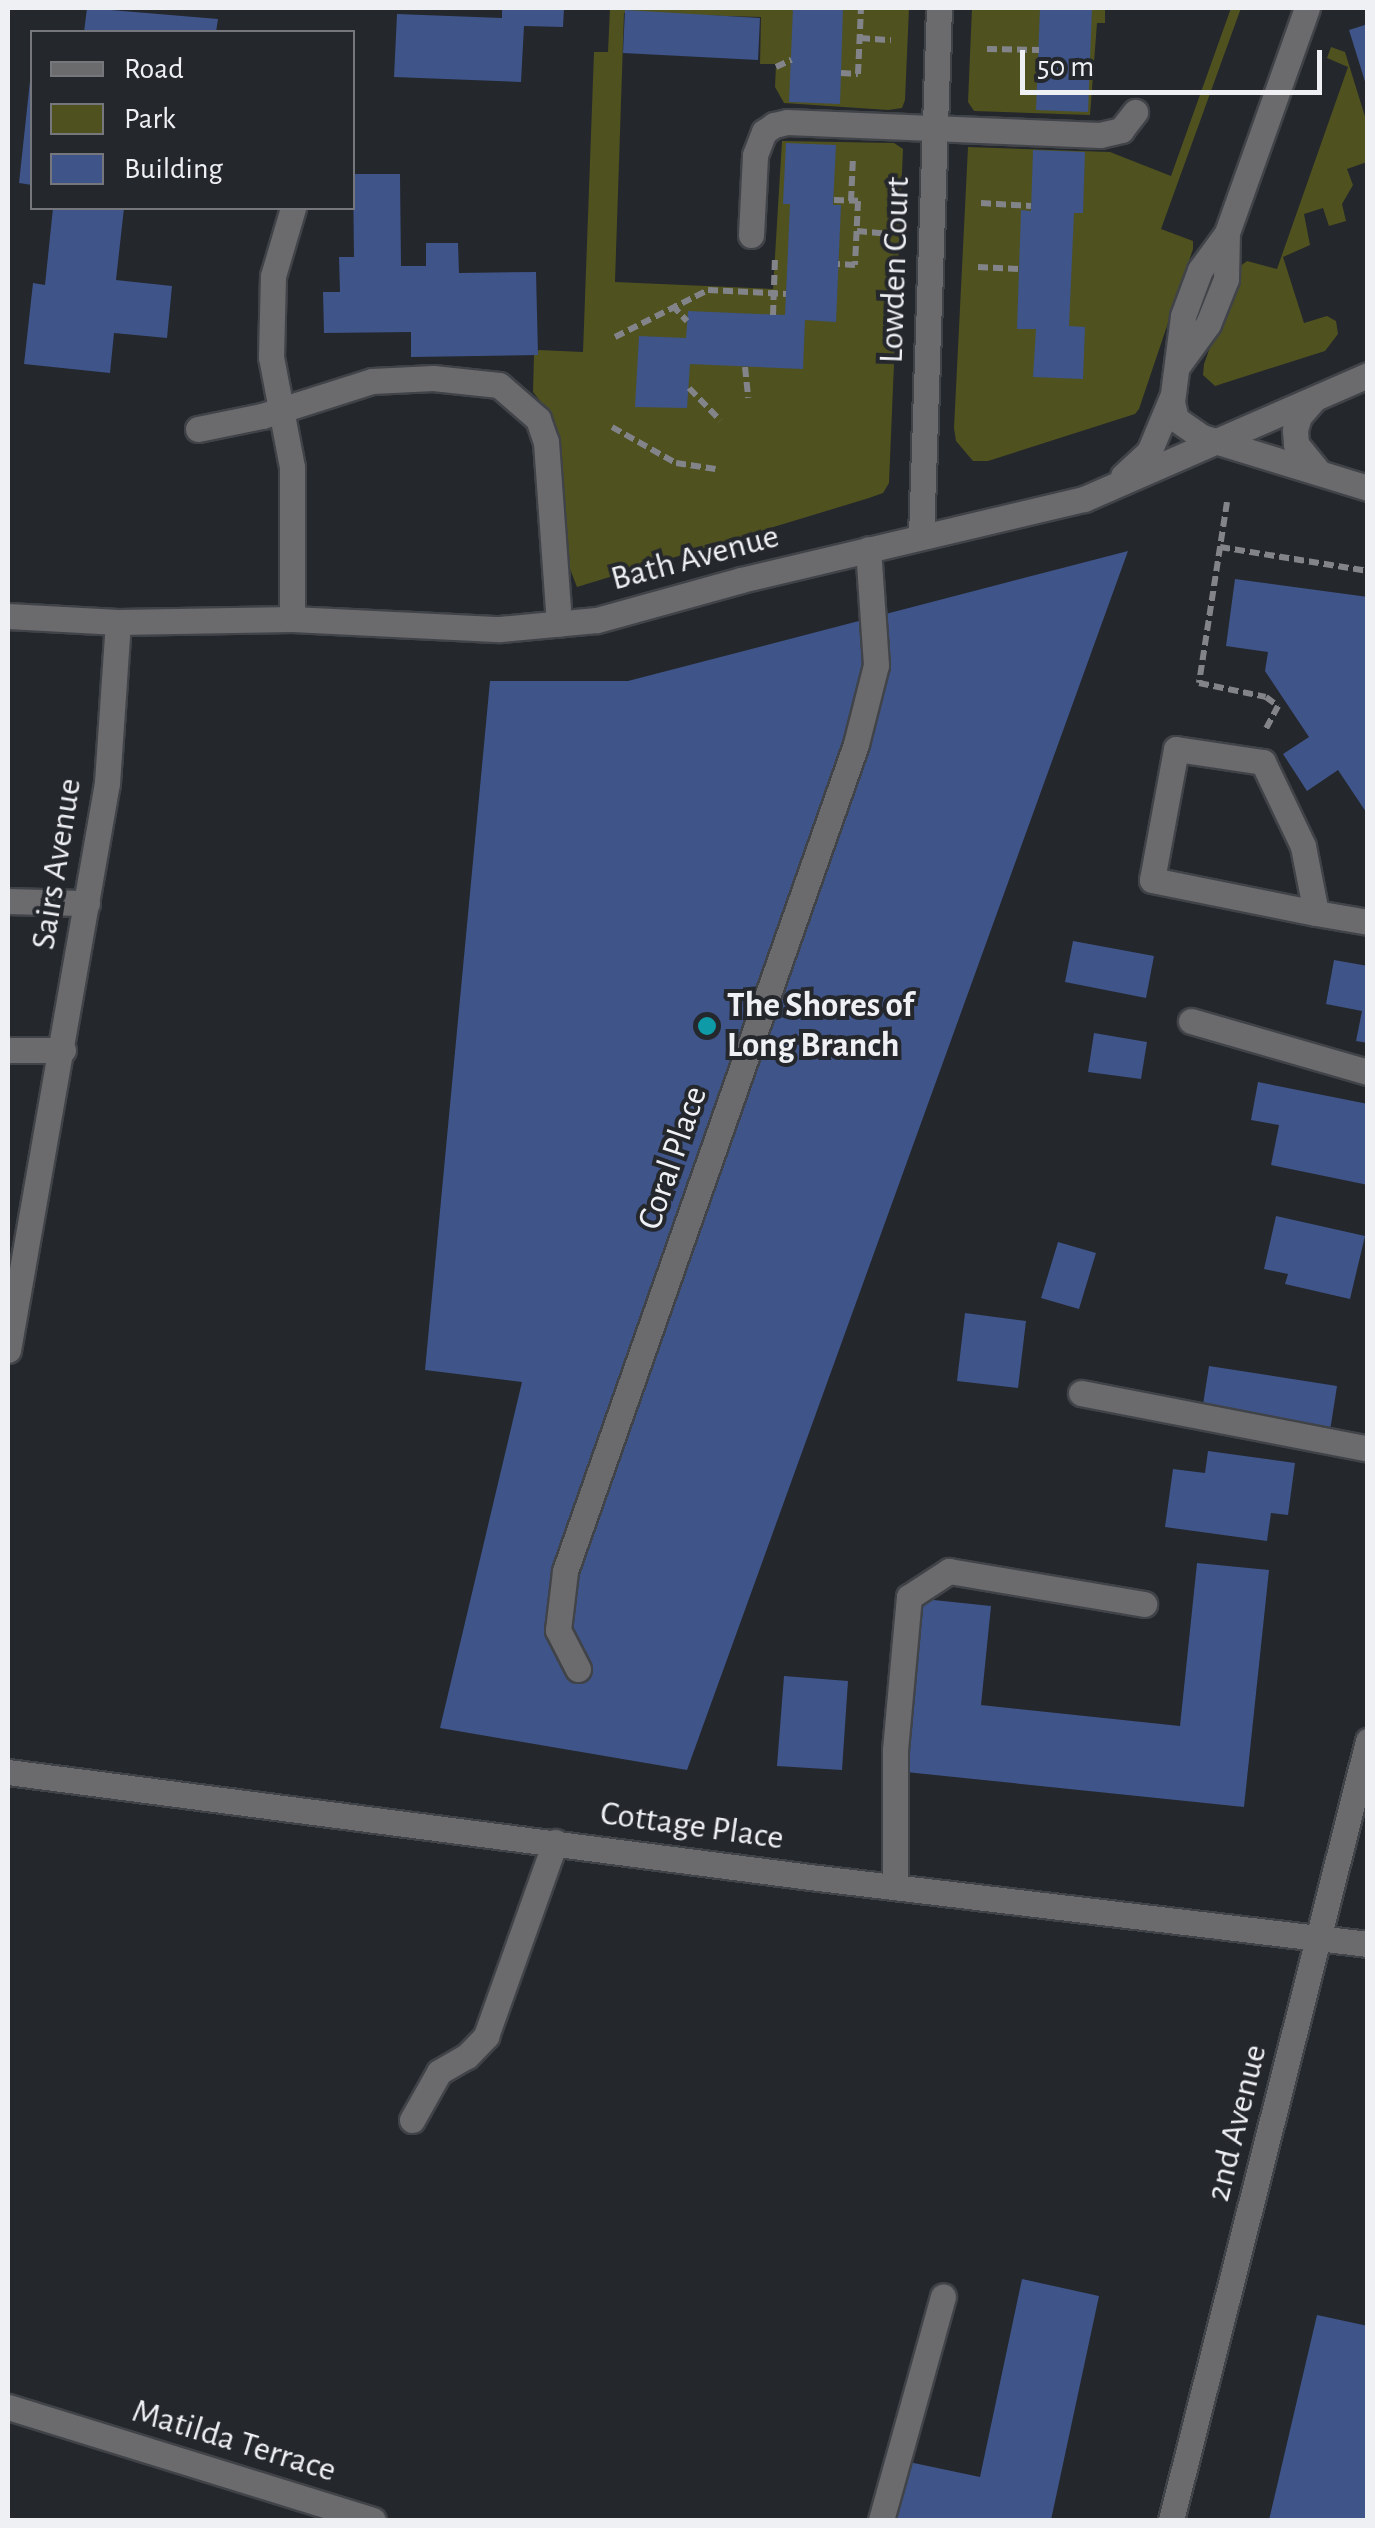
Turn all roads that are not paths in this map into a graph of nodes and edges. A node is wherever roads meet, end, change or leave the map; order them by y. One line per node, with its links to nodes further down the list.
1 (939, 8): 4 (street, Lowden Court)
2 (1307, 8): 8 (street)
3 (1135, 112): 4 (street)
4 (935, 128): 6 (street); 16 (street, Lowden Court)
5 (293, 210): 10 (street)
6 (751, 234)
7 (1368, 374): 9 (street, Bath Avenue)
8 (1177, 376): 12 (street); 15 (street)
9 (1327, 391): 12 (street, Bath Avenue); 13 (street)
10 (279, 410): 11 (street); 19 (street); 21 (street)
11 (198, 429)
12 (1214, 441): 13 (street); 15 (street, Bath Avenue)
13 (1317, 470): 14 (street)
14 (1368, 488)
15 (1084, 499): 16 (street, Bath Avenue)
16 (921, 536): 17 (street, Bath Avenue)
17 (868, 549): 21 (street, Bath Avenue); 34 (street, Coral Place)
18 (8, 616): 20 (street, Bath Avenue)
19 (292, 619): 20 (street, Bath Avenue); 21 (street, Bath Avenue)
20 (118, 622): 23 (street, Sairs Avenue)
21 (558, 624)
22 (8, 900): 23 (street)
23 (87, 903): 28 (street, Sairs Avenue)
24 (1316, 913): 24 (street); 25 (street)
25 (1368, 922)
26 (1192, 1021): 29 (street)
27 (8, 1050): 28 (street)
28 (62, 1050): 30 (street, Sairs Avenue)
29 (1368, 1072)
30 (8, 1350)
31 (1081, 1393): 32 (street)
32 (1368, 1449)
33 (1144, 1604): 38 (street)
34 (578, 1668)
35 (1368, 1741): 39 (street, 2nd Avenue)
36 (8, 1772): 37 (street, Cottage Place)
37 (555, 1842): 38 (street, Cottage Place); 41 (street)
38 (895, 1887): 39 (street, Cottage Place)
39 (1318, 1938): 40 (street, Cottage Place); 46 (street, 2nd Avenue)
40 (1368, 1944)
41 (412, 2120)
42 (943, 2296): 45 (street)
43 (8, 2407): 44 (street, Matilda Terrace)
44 (373, 2520)
45 (880, 2520)
46 (1171, 2520)

